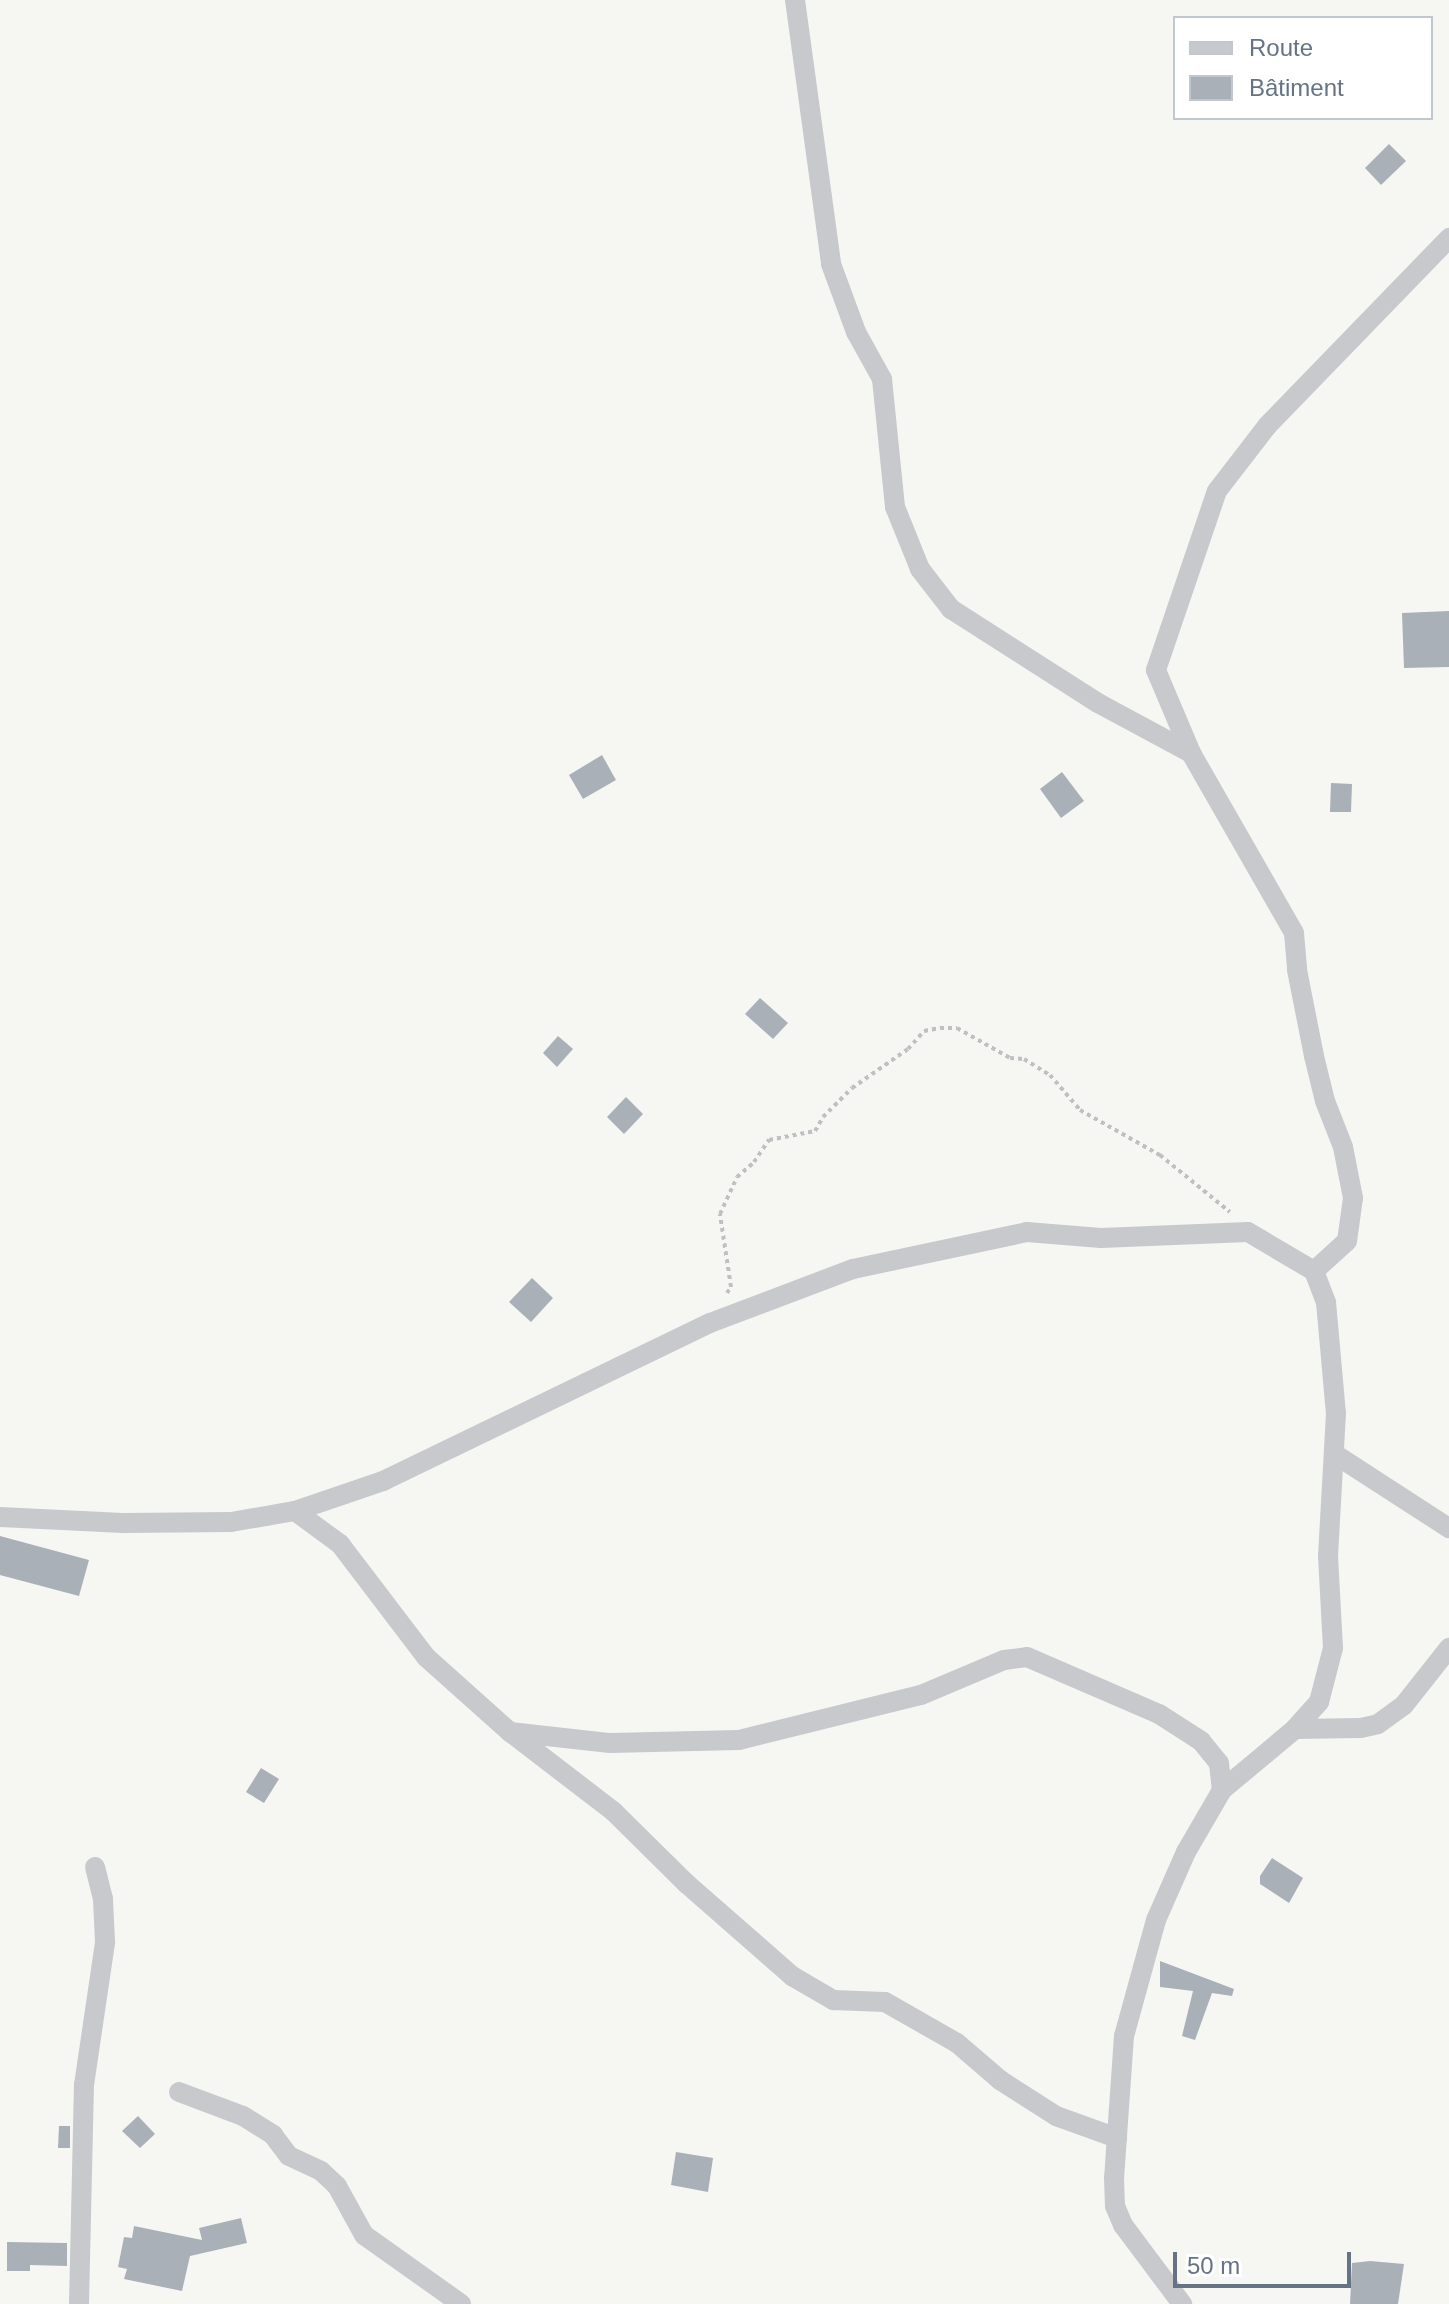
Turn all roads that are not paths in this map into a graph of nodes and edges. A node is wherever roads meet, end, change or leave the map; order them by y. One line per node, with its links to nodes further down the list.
1 (795, 0): 3 (street)
2 (1449, 238): 3 (street)
3 (1191, 753): 4 (street)
4 (1314, 1271): 5 (street); 6 (street)
5 (1336, 1455): 8 (street); 10 (street)
6 (295, 1511): 7 (street); 11 (street)
7 (0, 1517)
8 (1449, 1528)
9 (1449, 1648): 10 (street)
10 (1295, 1729): 12 (street)
11 (510, 1732): 12 (street); 15 (street)
12 (1222, 1790): 15 (street)
13 (95, 1867): 16 (street)
14 (179, 2092): 17 (street)
15 (1117, 2138): 18 (street)
16 (79, 2304)
17 (461, 2304)
18 (1182, 2304)

